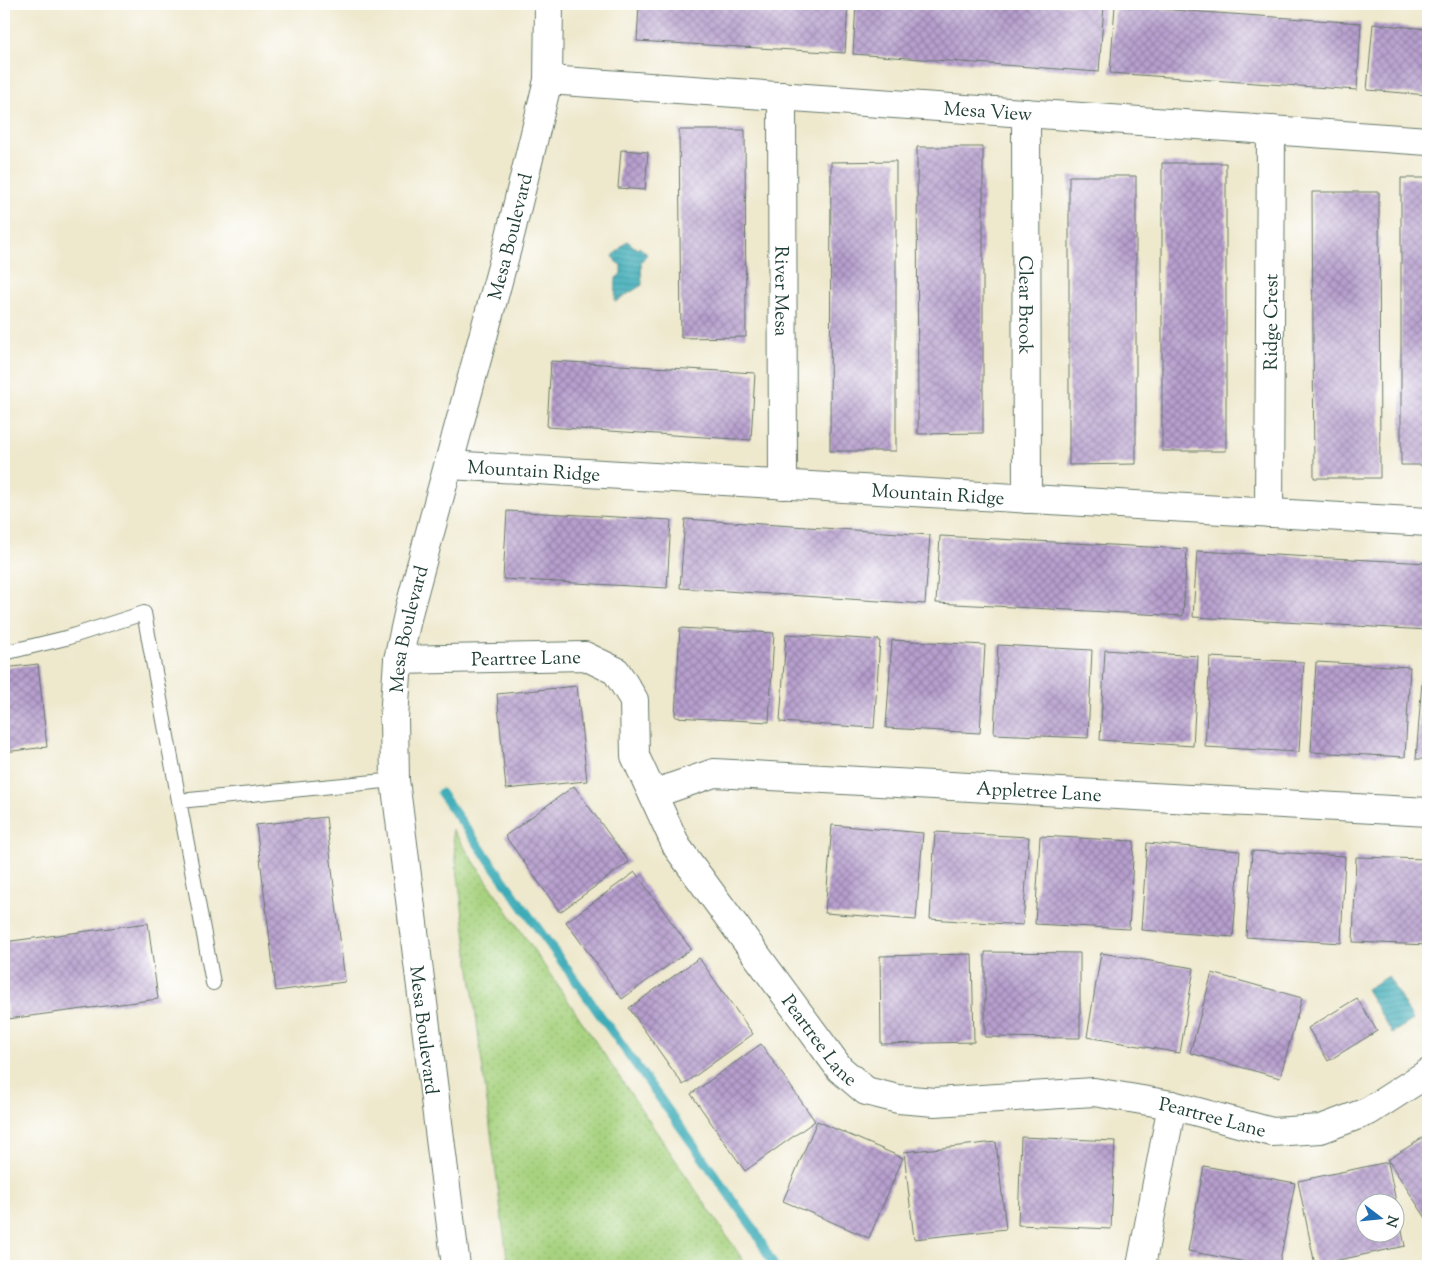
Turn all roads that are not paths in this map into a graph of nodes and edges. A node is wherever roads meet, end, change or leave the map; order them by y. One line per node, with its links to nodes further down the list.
1 (549, 4): 2 (street, Mesa Boulevard)
2 (548, 80): 3 (street, Mesa View); 7 (street, Mesa Boulevard)
3 (782, 96): 4 (street, Mesa View); 8 (street, River Mesa)
4 (1026, 113): 5 (street, Mesa View); 9 (street, Clear Brook)
5 (1271, 130): 6 (street, Mesa View); 10 (street, Ridge Crest)
6 (1428, 140)
7 (449, 465): 8 (street, Mountain Ridge); 13 (street, Mesa Boulevard)
8 (783, 485): 9 (street, Mountain Ridge)
9 (1027, 499): 10 (street, Mountain Ridge)
10 (1269, 513): 11 (street, Mountain Ridge)
11 (1428, 522)
12 (4, 653): 16 (lane)
13 (398, 660): 14 (street, Mesa Boulevard); 15 (street, Peartree Lane)
14 (395, 780): 16 (lane); 21 (street, Mesa Boulevard)
15 (653, 794): 17 (street, Appletree Lane); 20 (street, Peartree Lane)
16 (179, 801): 18 (lane)
17 (1428, 812)
18 (213, 983)
19 (1428, 1073): 20 (street, Peartree Lane)
20 (1172, 1105): 22 (street)
21 (456, 1266)
22 (1141, 1266)

